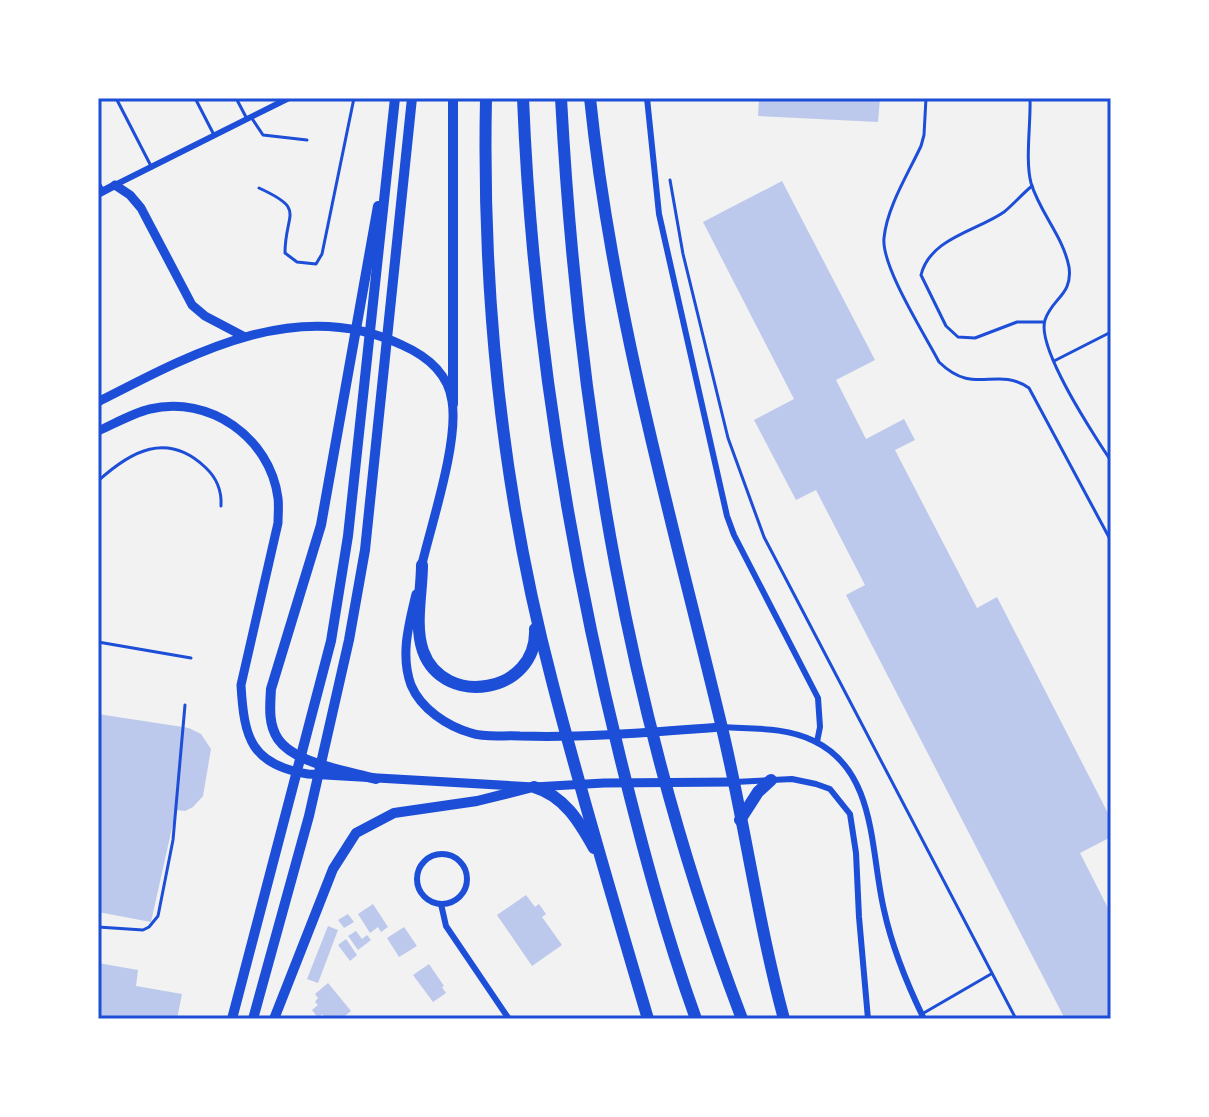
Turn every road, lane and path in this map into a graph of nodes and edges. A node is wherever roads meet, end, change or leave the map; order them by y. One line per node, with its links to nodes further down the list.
1 (116, 98): 19 (lane)
2 (195, 98): 17 (lane)
3 (236, 98): 16 (lane)
4 (289, 98): 16 (street)
5 (354, 98): 24 (lane)
6 (395, 98): 26 (main road)
7 (412, 98): 58 (main road)
8 (453, 98): 32 (main road)
9 (486, 98): 39 (highway)
10 (523, 98): 62 (highway)
11 (561, 98): 63 (highway)
12 (590, 98): 43 (highway)
13 (647, 98): 45 (street)
14 (926, 98): 37 (lane)
15 (1030, 98): 23 (lane)
16 (249, 118): 17 (street); 18 (lane)
17 (215, 137): 19 (street)
18 (307, 140)
19 (152, 168): 22 (street)
20 (670, 180): 55 (lane)
21 (98, 181): 25 (lane)
22 (115, 185): 25 (street); 29 (main road)
23 (1032, 186): 27 (lane); 27 (lane)
24 (259, 188)
25 (101, 193)
26 (373, 263): 46 (main road); 57 (main road)
27 (1044, 322): 30 (lane)
28 (1111, 332): 30 (lane)
29 (243, 336): 31 (main road); 32 (main road)
30 (1054, 361): 34 (lane)
31 (98, 402)
32 (453, 404): 38 (main road)
33 (98, 431): 46 (main road)
34 (1111, 461)
35 (98, 481): 36 (lane)
36 (221, 506)
37 (1111, 541)
38 (422, 565): 39 (highway); 44 (main road)
39 (528, 570): 44 (highway)
40 (98, 642): 41 (lane)
41 (191, 658)
42 (185, 705): 54 (lane)
43 (722, 727): 44 (main road); 45 (street); 48 (highway)
44 (568, 738): 49 (highway)
45 (817, 742): 56 (street)
46 (376, 779): 50 (main road)
47 (771, 780): 48 (street); 51 (highway); 65 (street)
48 (735, 782): 49 (main road); 51 (highway)
49 (580, 784): 50 (main road); 52 (highway)
50 (533, 787): 52 (highway); 59 (main road)
51 (740, 820): 64 (highway)
52 (601, 861): 61 (highway)
53 (441, 904): 53 (street); 60 (street)
54 (98, 927)
55 (992, 973): 56 (lane); 67 (lane)
56 (923, 1017): 66 (street)
57 (232, 1019)
58 (253, 1019)
59 (274, 1019)
60 (509, 1019)
61 (648, 1019)
62 (696, 1019)
63 (742, 1019)
64 (784, 1019)
65 (868, 1019)
66 (911, 1019)
67 (1016, 1019)

